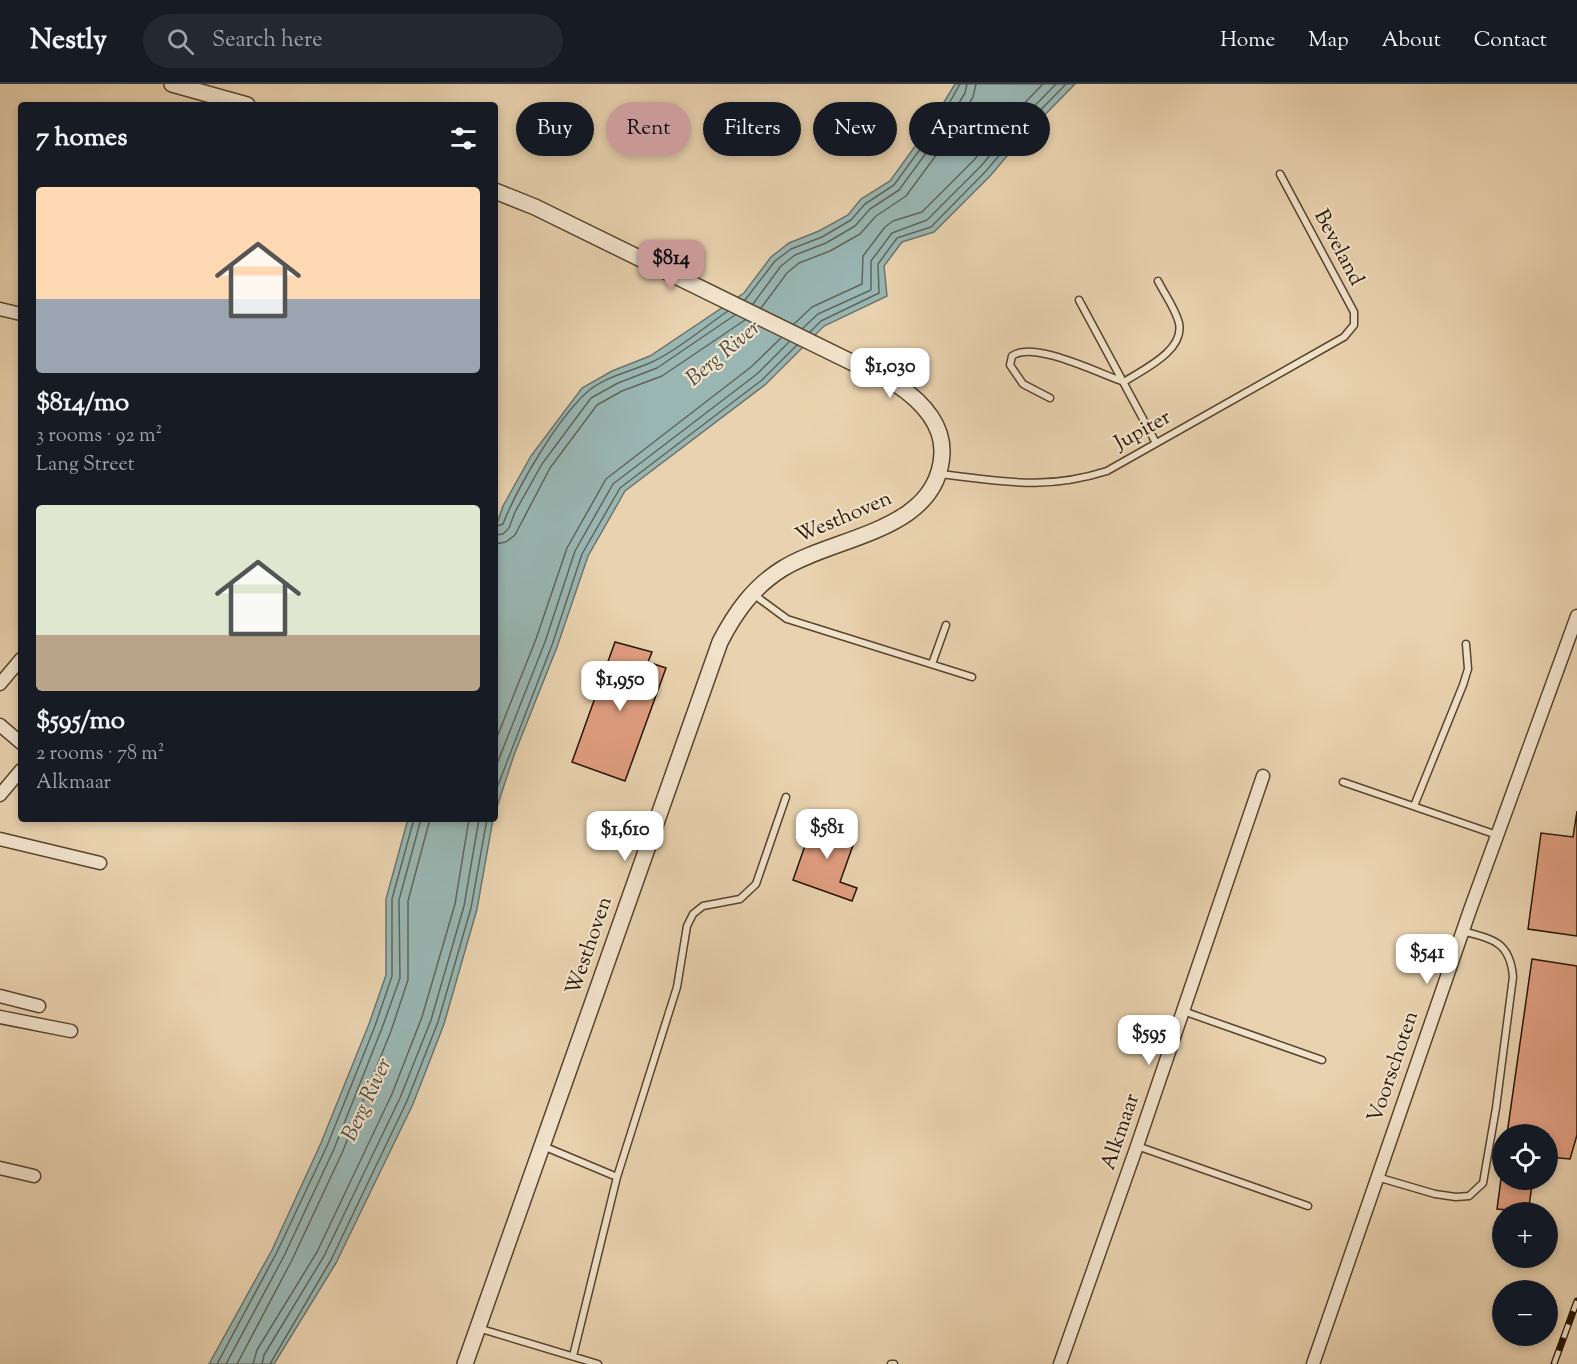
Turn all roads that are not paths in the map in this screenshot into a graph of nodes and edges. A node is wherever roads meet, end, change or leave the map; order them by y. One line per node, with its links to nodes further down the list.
1 (172, 84): 2 (street)
2 (235, 102)
3 (1280, 174): 9 (lane, Beveland)
4 (498, 192): 13 (street)
5 (1158, 281): 10 (lane)
6 (1079, 300): 10 (lane)
7 (0, 309): 8 (street)
8 (18, 313)
9 (1344, 337): 12 (lane, Jupiter)
10 (1124, 382): 11 (lane); 12 (lane)
11 (1050, 399)
12 (1156, 443): 13 (lane, Jupiter)
13 (939, 474): 14 (street, Westhoven)
14 (753, 594): 19 (lane); 40 (street, Westhoven)
15 (1577, 616): 30 (street, Voorschoten)
16 (946, 625): 19 (lane)
17 (1467, 644): 29 (lane)
18 (18, 663): 21 (street)
19 (932, 664): 20 (lane)
20 (972, 677)
21 (0, 684)
22 (0, 724): 23 (street)
23 (18, 739)
24 (18, 774): 27 (street)
25 (1263, 776): 36 (street, Alkmaar)
26 (1343, 782): 29 (lane)
27 (0, 795)
28 (786, 797): 44 (lane)
29 (1414, 806): 30 (lane)
30 (1497, 835): 33 (street, Voorschoten)
31 (0, 839): 32 (street)
32 (100, 863)
33 (1462, 931): 45 (street, Voorschoten); 45 (lane)
34 (0, 996): 35 (street)
35 (39, 1006)
36 (1183, 1011): 39 (lane); 41 (street, Alkmaar)
37 (0, 1017): 38 (street)
38 (71, 1031)
39 (1322, 1060)
40 (542, 1146): 44 (lane); 47 (street, Westhoven)
41 (1137, 1146): 46 (lane); 51 (street, Alkmaar)
42 (0, 1168): 43 (street)
43 (34, 1176)
44 (617, 1177): 48 (lane)
45 (1376, 1177): 52 (street, Voorschoten)
46 (1308, 1206)
47 (478, 1328): 48 (lane); 49 (street, Westhoven)
48 (573, 1356): 50 (lane)
49 (465, 1364)
50 (598, 1364)
51 (1060, 1364)
52 (1313, 1364)

